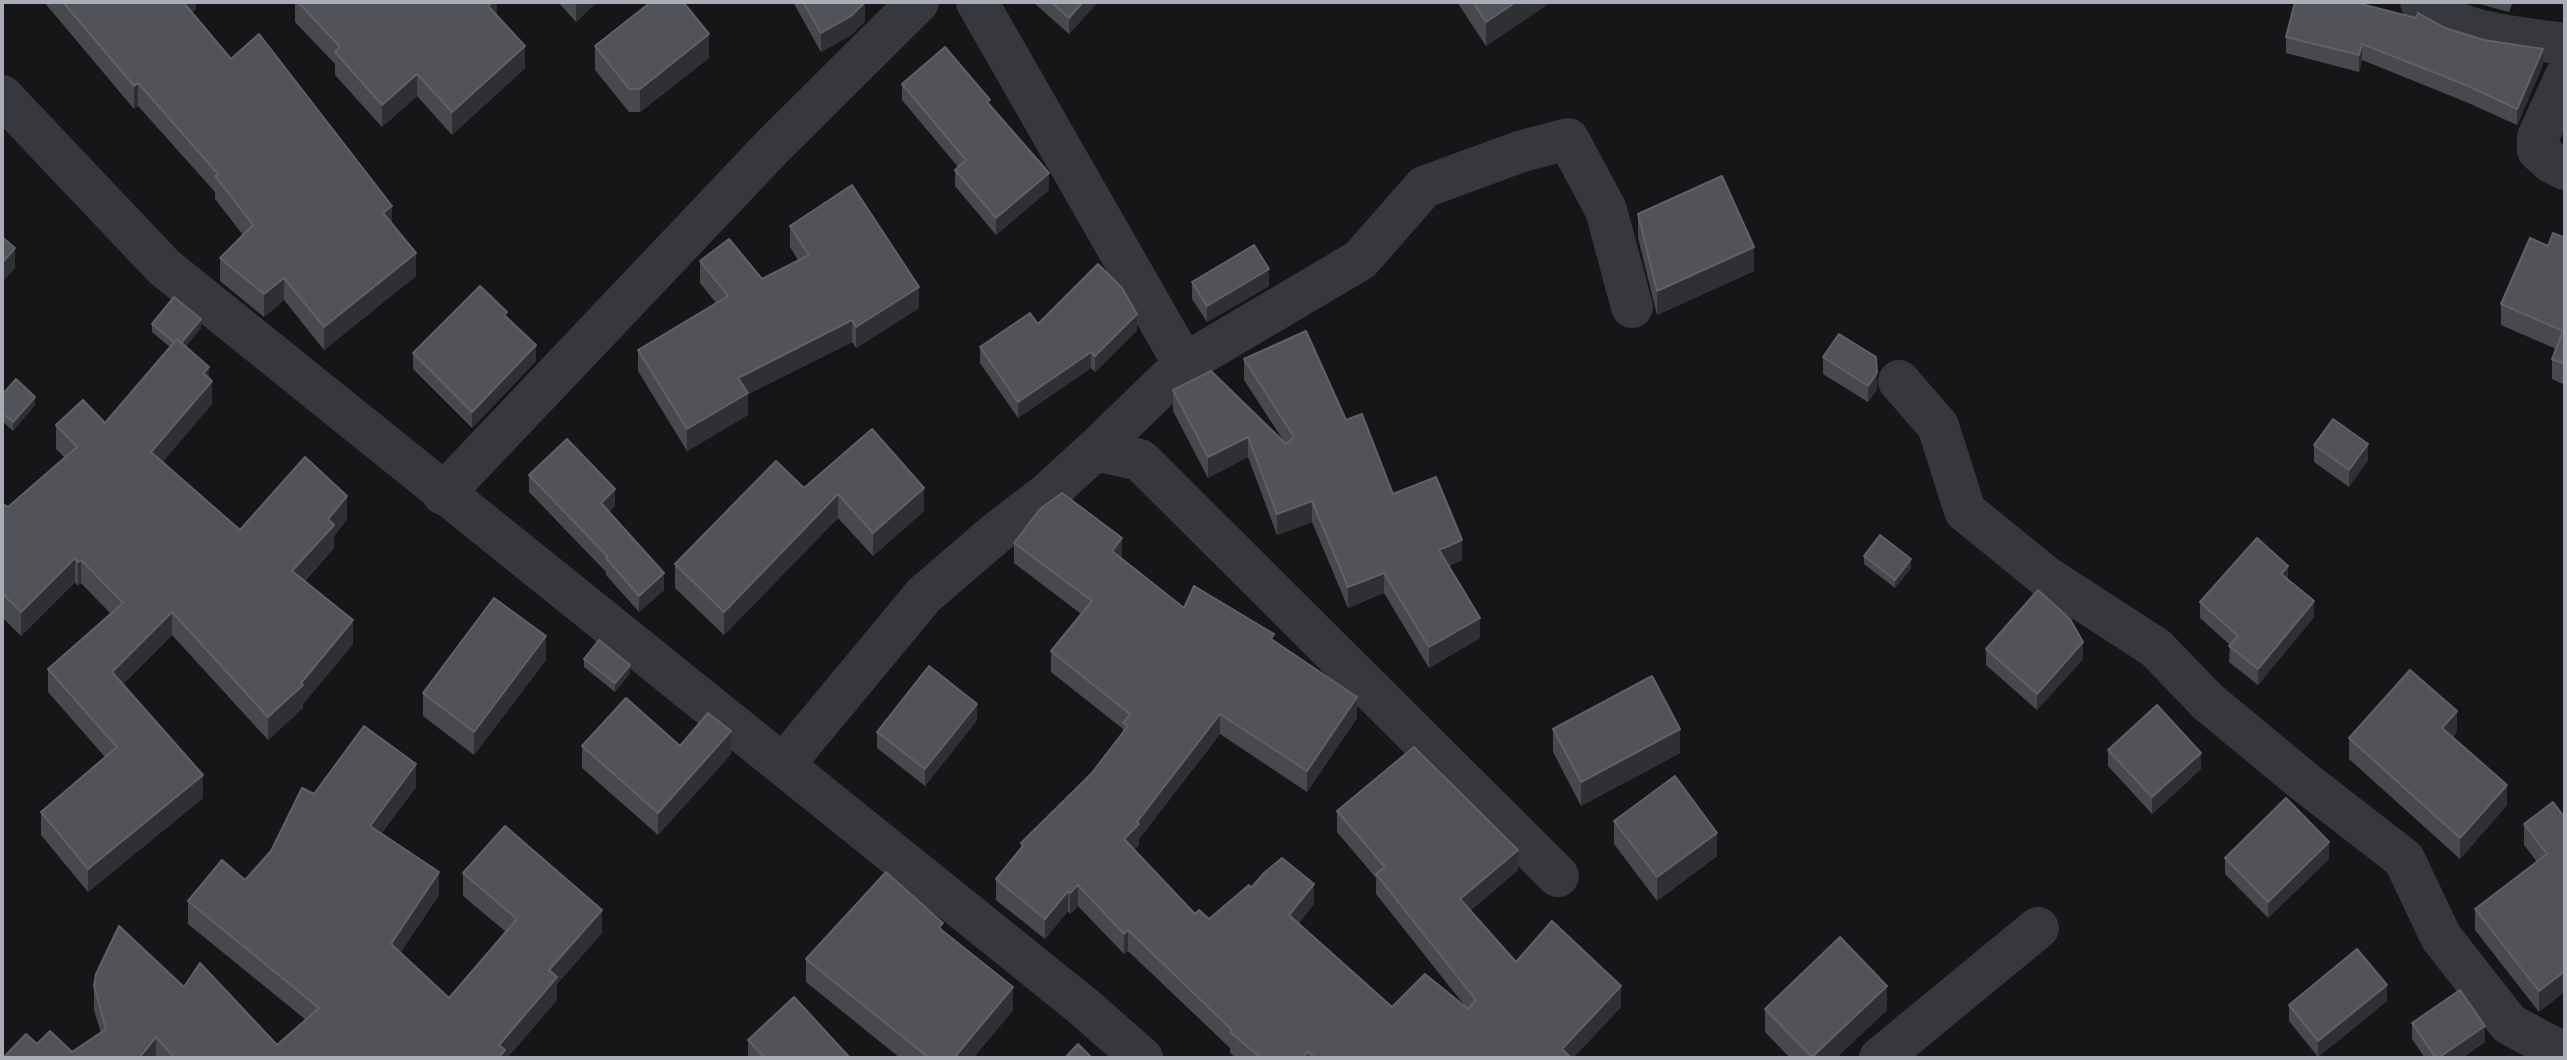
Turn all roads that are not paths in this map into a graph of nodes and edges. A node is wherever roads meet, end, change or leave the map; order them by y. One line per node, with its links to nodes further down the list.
1 (918, 2): 12 (street)
2 (977, 2): 9 (street)
3 (2421, 2): 4 (street)
4 (2565, 44)
5 (2565, 78): 7 (street)
6 (2, 96): 12 (street)
7 (2565, 169)
8 (1632, 307): 9 (street)
9 (1184, 364): 11 (street)
10 (1899, 381): 16 (street)
11 (1095, 450): 13 (street); 14 (street)
12 (443, 494): 13 (street)
13 (784, 764): 17 (street)
14 (1558, 876)
15 (2038, 928): 18 (street)
16 (2565, 1054)
17 (1142, 1058)
18 (1880, 1058)

